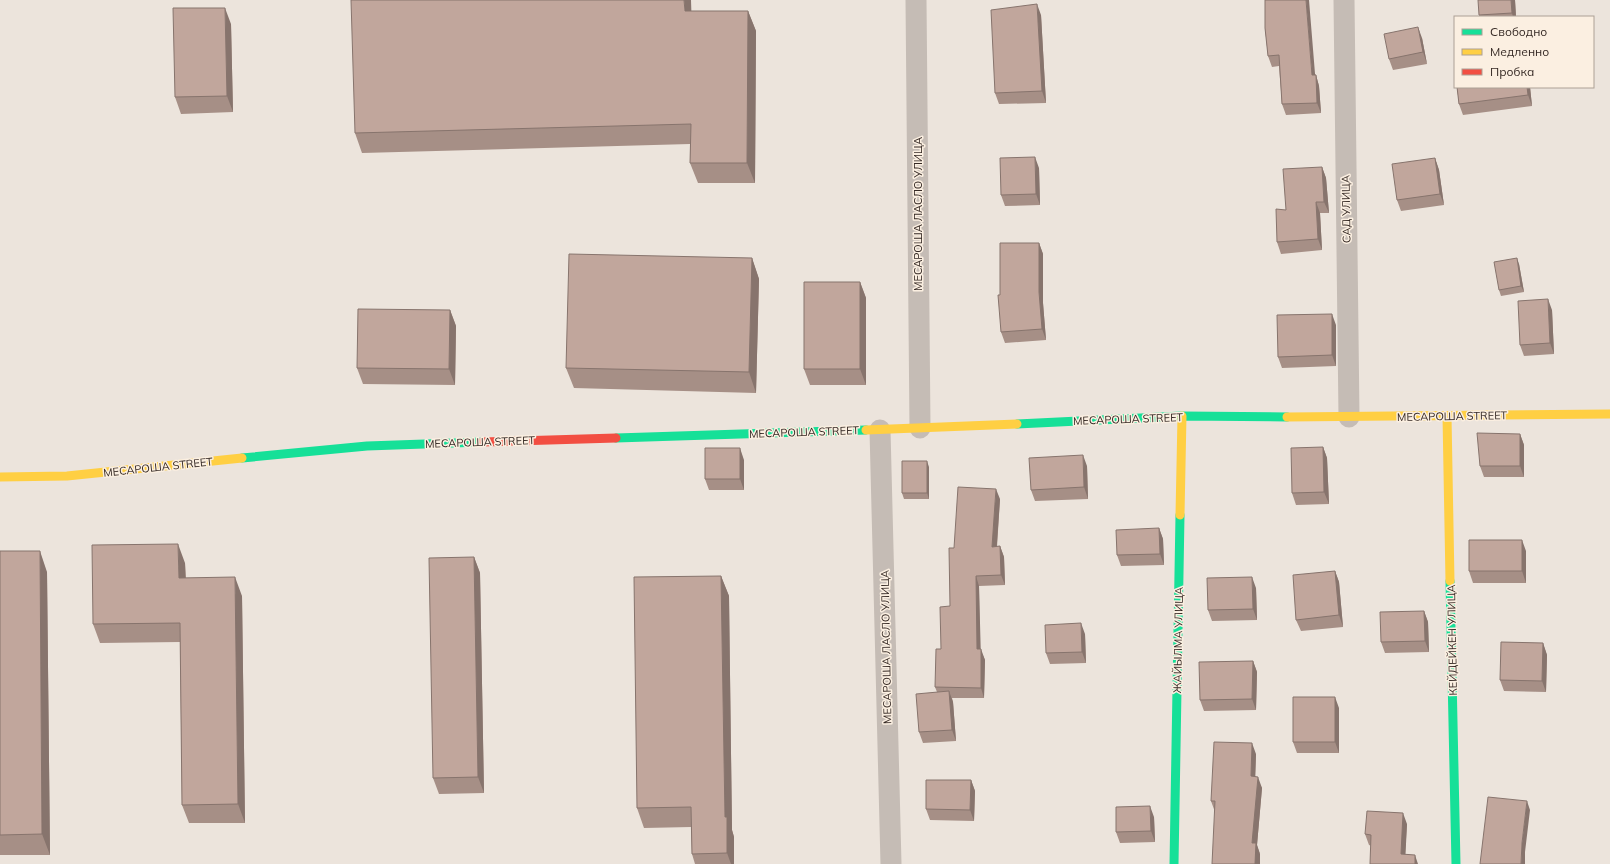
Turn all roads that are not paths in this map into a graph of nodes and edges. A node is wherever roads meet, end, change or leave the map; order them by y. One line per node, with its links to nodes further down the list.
1 (916, 0): 7 (street, МЕСАРОША ЛАСЛО УЛИЦА)
2 (1344, 0): 6 (street, САД УЛИЦА)
3 (1610, 414): 5 (street, МЕСАРОША STREET)
4 (1182, 416): 6 (street, МЕСАРОША STREET); 7 (street, МЕСАРОША STREET); 11 (street, ЖАЙЫЛМА УЛИЦА)
5 (1447, 416): 6 (street, МЕСАРОША STREET); 12 (street, КЕЙДЕЙКЕН УЛИЦА)
6 (1349, 417)
7 (920, 428): 8 (street, МЕСАРОША STREET)
8 (880, 430): 9 (street, МЕСАРОША STREET); 10 (street, МЕСАРОША ЛАСЛО УЛИЦА)
9 (0, 477)
10 (891, 864)
11 (1174, 864)
12 (1456, 864)

